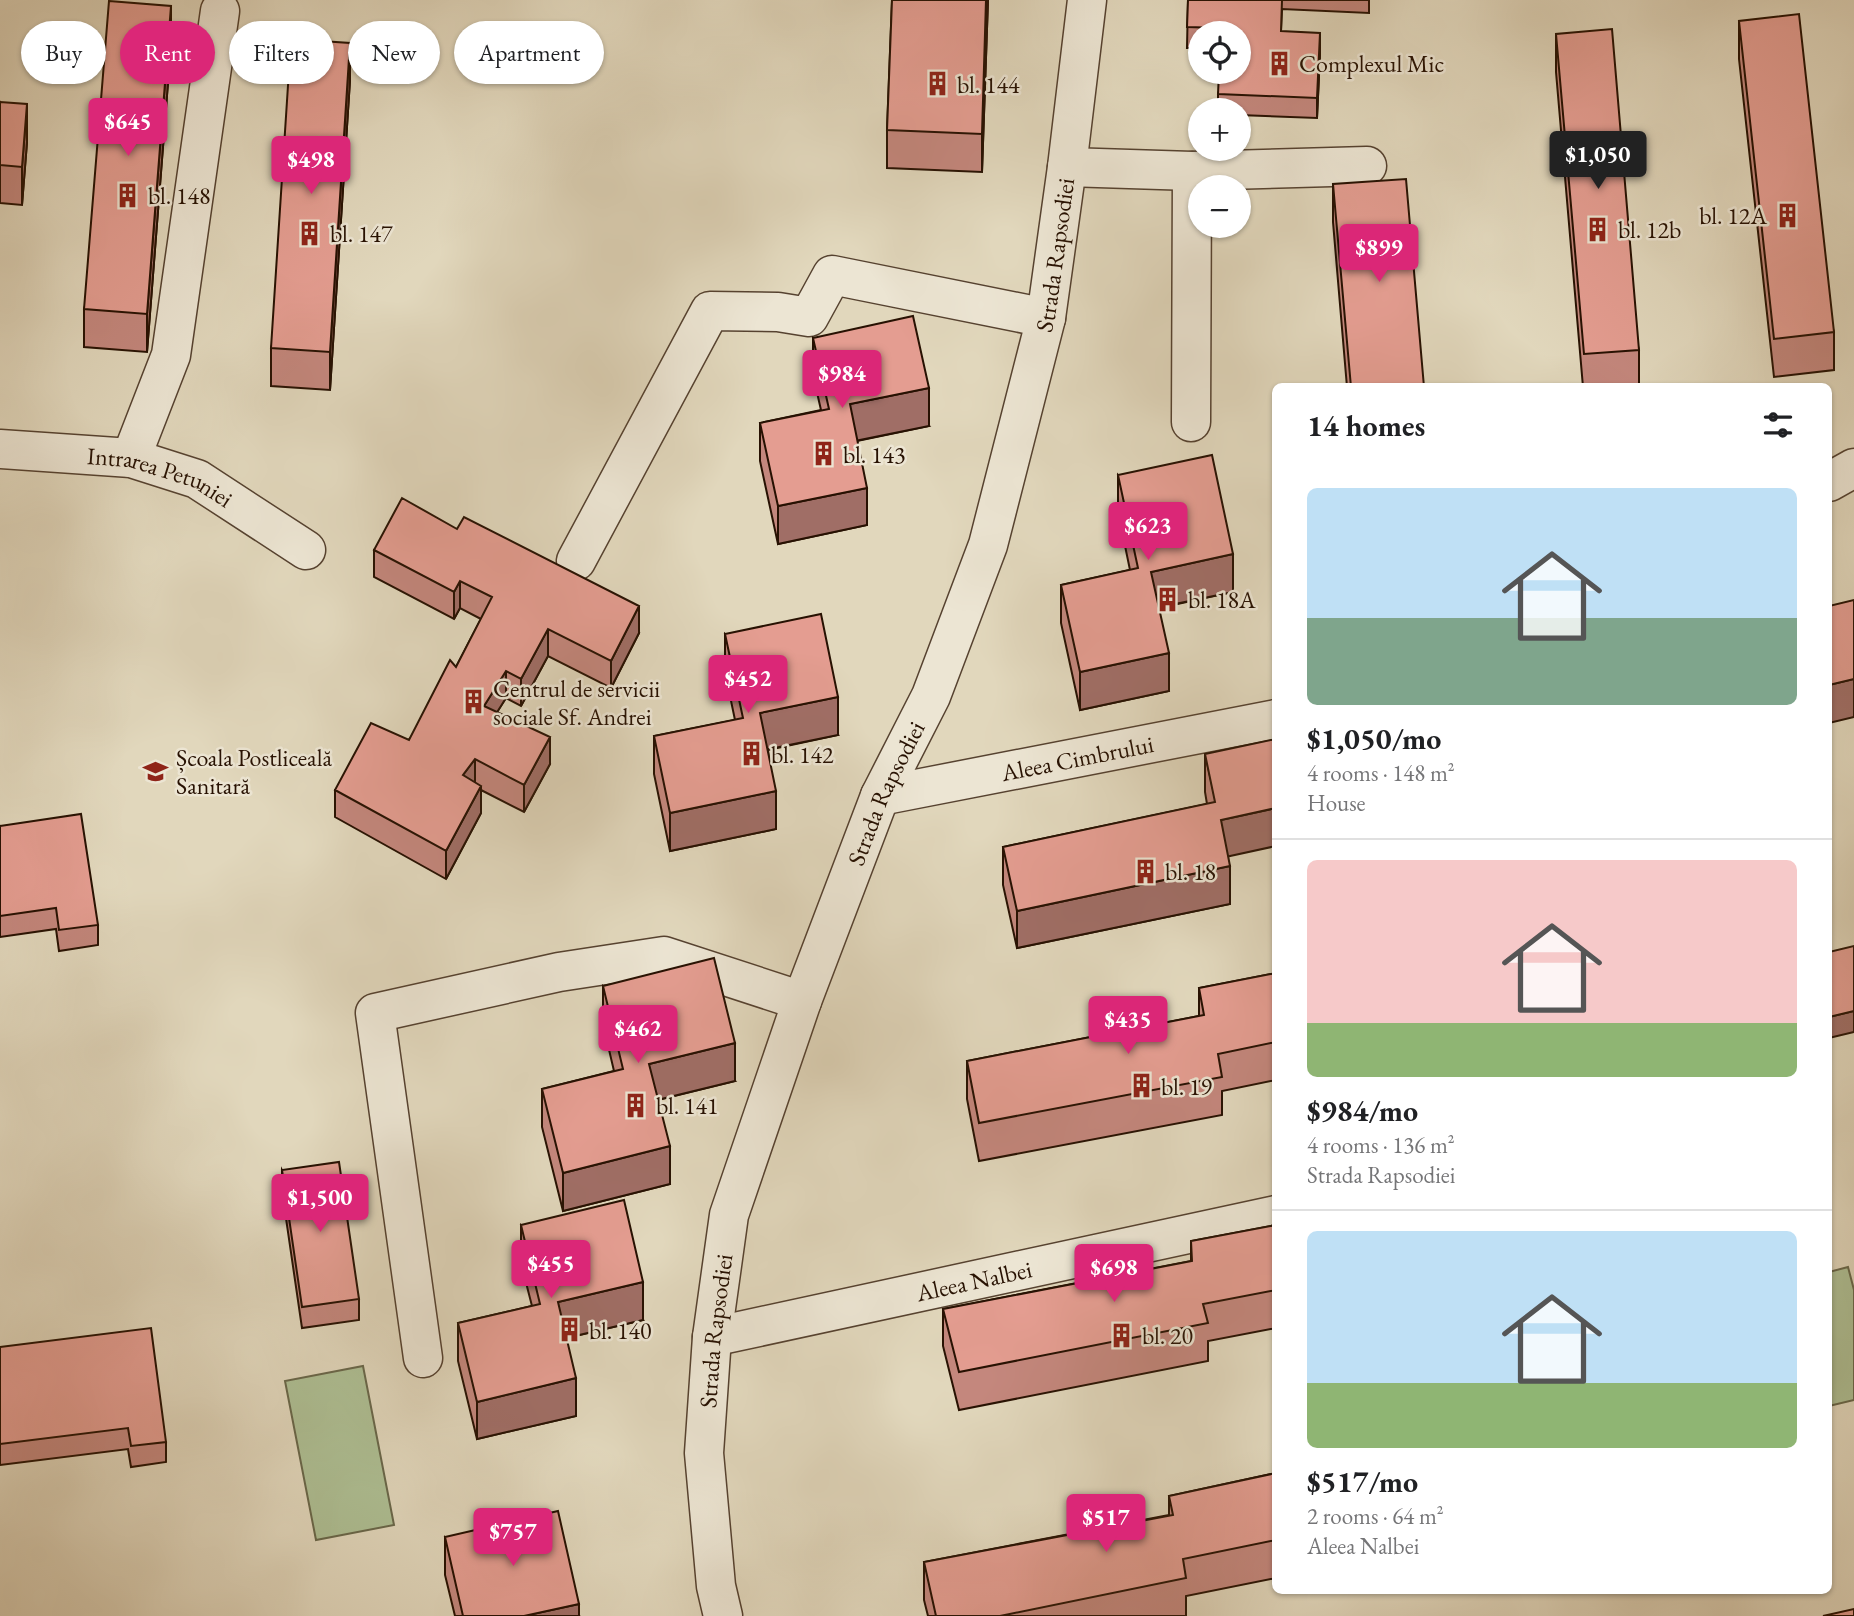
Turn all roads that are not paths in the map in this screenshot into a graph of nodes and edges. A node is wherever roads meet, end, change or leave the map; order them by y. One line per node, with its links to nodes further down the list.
1 (1087, 0): 4 (street, Strada Rapsodiei)
2 (220, 11): 9 (street)
3 (1367, 166): 5 (street)
4 (1067, 167): 5 (street); 6 (street, Strada Rapsodiei)
5 (1192, 172): 7 (street)
6 (1046, 318): 13 (street); 15 (street, Strada Rapsodiei)
7 (1191, 422)
8 (0, 449): 9 (street, Intrarea Petuniei)
9 (131, 458): 12 (street, Intrarea Petuniei)
10 (1854, 468): 11 (street)
11 (1832, 480)
12 (306, 550)
13 (576, 561)
14 (1272, 720): 15 (street, Aleea Cimbrului)
15 (880, 796): 16 (street, Strada Rapsodiei)
16 (802, 1001): 18 (street, Strada Rapsodiei); 19 (street)
17 (1272, 1216): 18 (street, Aleea Nalbei)
18 (712, 1337): 20 (street, Strada Rapsodiei)
19 (423, 1358)
20 (712, 1606)

